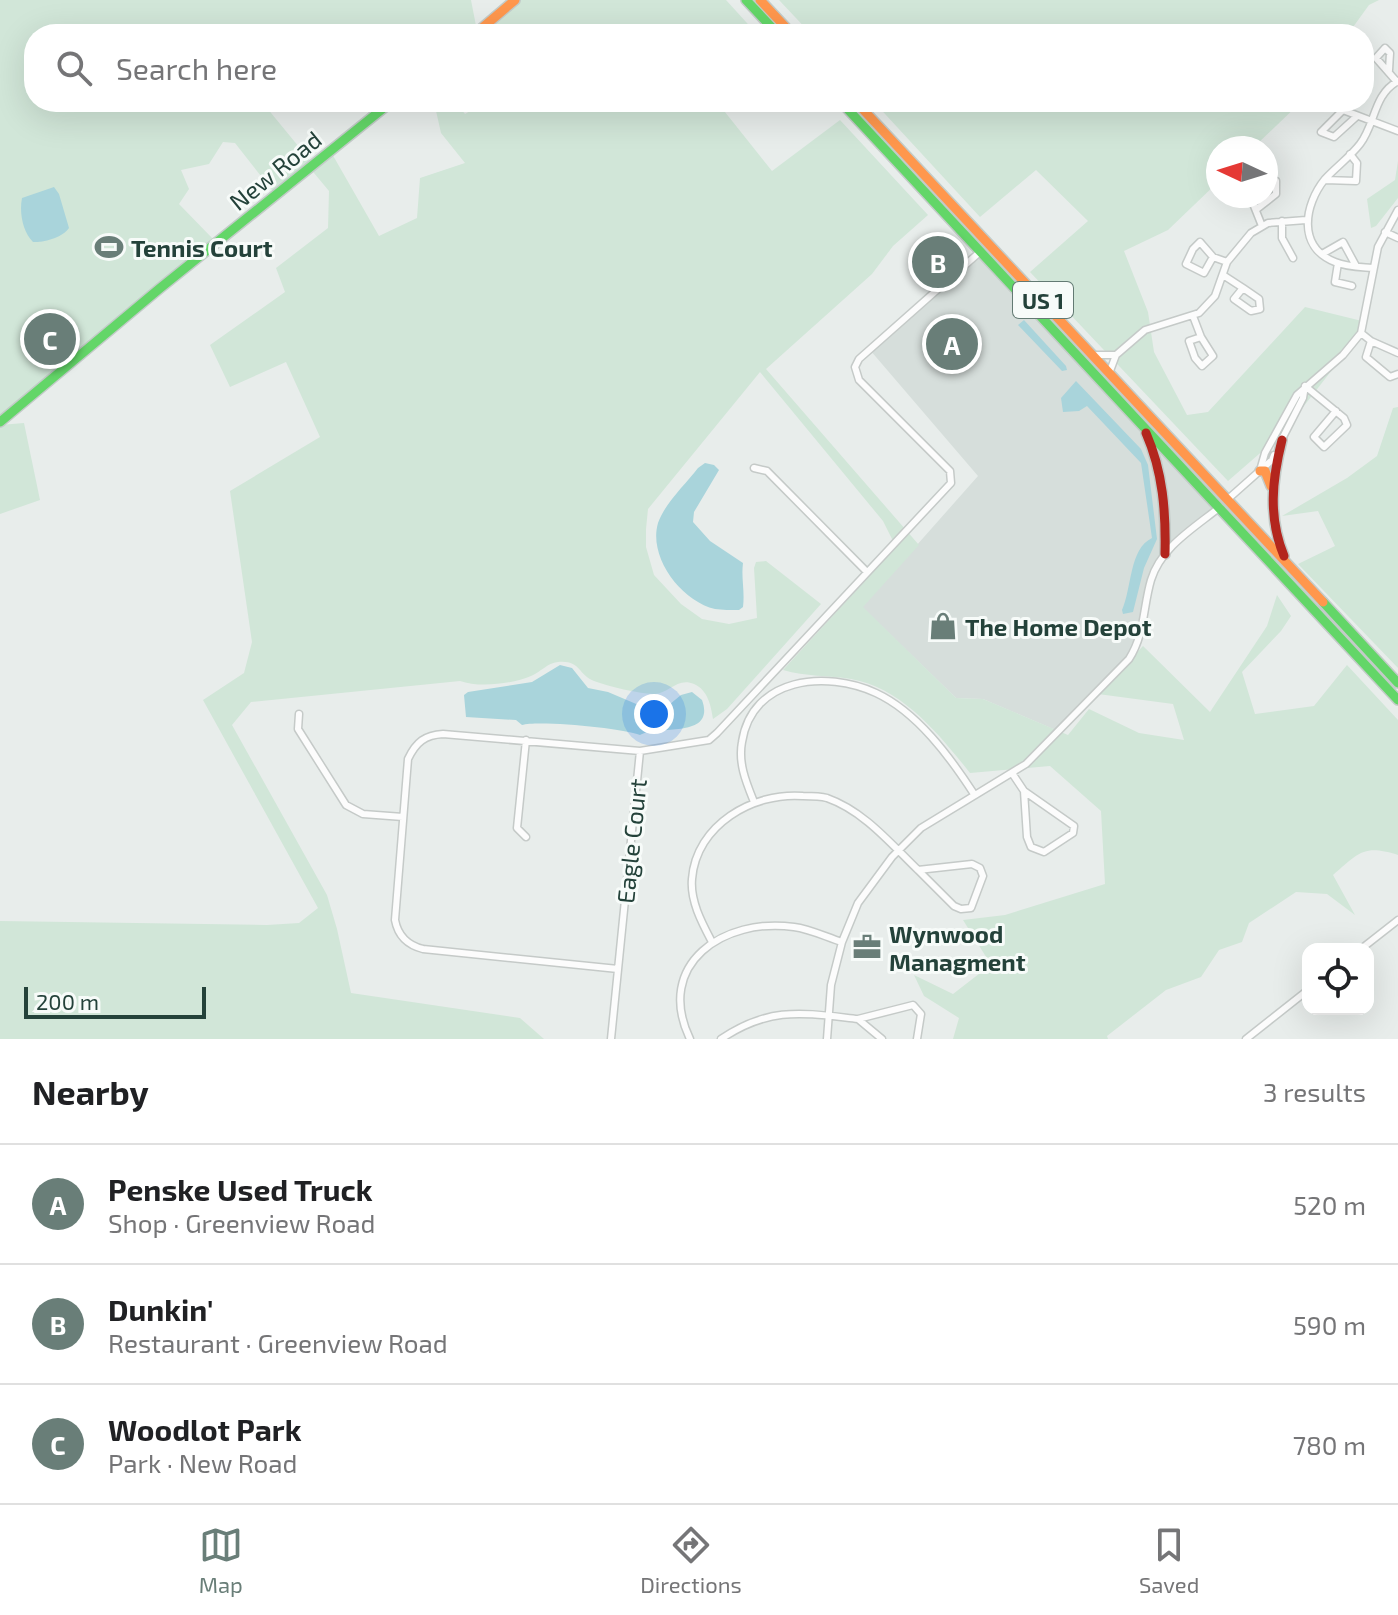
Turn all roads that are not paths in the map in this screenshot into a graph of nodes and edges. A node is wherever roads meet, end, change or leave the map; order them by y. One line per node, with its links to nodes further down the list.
1 (515, 0): 4 (main road)
2 (746, 0): 5 (main road)
3 (760, 0): 6 (main road)
4 (487, 24)
5 (769, 24)
6 (783, 24)
7 (1389, 70): 8 (street)
8 (1397, 81): 15 (street)
9 (379, 112): 48 (main road, New Road)
10 (850, 112): 26 (main road, US 1)
11 (865, 112): 42 (main road, US 1)
12 (1341, 112): 14 (street)
13 (1347, 112): 14 (street)
14 (1356, 117): 15 (street)
15 (1371, 122): 16 (street); 17 (street)
16 (1398, 131)
17 (1350, 154): 18 (street); 18 (street)
18 (1325, 180): 21 (street)
19 (1257, 209): 23 (street)
20 (1398, 210): 24 (street)
21 (1306, 220): 22 (street); 27 (street)
22 (1282, 221): 23 (street); 29 (street)
23 (1262, 226): 30 (street)
24 (1385, 232): 25 (street); 33 (street)
25 (1398, 238)
26 (981, 251): 49 (main road, US 1); 60 (street, Eagle Court)
27 (1322, 254): 31 (street); 32 (street)
28 (1213, 257): 28 (street); 30 (street)
29 (1293, 258)
30 (1227, 262): 34 (street)
31 (1338, 263): 32 (street); 35 (street)
32 (1356, 266): 33 (street)
33 (1372, 268): 38 (street)
34 (1223, 275): 36 (street); 37 (street)
35 (1352, 286)
36 (1243, 288)
37 (1193, 316): 39 (street); 43 (street)
38 (1361, 333): 40 (street); 46 (street)
39 (1201, 337): 39 (street)
40 (1371, 341): 41 (street); 45 (street)
41 (1398, 353)
42 (1095, 355): 43 (street); 44 (main road, US 1)
43 (1116, 355): 44 (street)
44 (1110, 371): 54 (main road, US 1)
45 (1398, 374)
46 (1305, 386): 47 (street); 50 (street); 52 (street)
47 (1336, 411): 47 (street)
48 (0, 422)
49 (1140, 422): 55 (main road, US 1); 56 (main road)
50 (1282, 440): 52 (street); 53 (main road)
51 (754, 468): 60 (street)
52 (1260, 471): 53 (main road); 54 (street)
53 (1272, 490): 59 (main road)
54 (1229, 499): 55 (street); 59 (main road, US 1)
55 (1220, 507): 57 (street); 62 (main road, US 1)
56 (1166, 523): 57 (main road); 58 (main road)
57 (1174, 544): 58 (street)
58 (1165, 554): 66 (street)
59 (1290, 567): 61 (main road, US 1)
60 (866, 571): 65 (street, Eagle Court)
61 (1398, 683)
62 (1398, 700)
63 (299, 714): 70 (street)
64 (526, 740): 65 (street); 70 (street); 71 (street)
65 (640, 751): 78 (street, Eagle Court)
66 (1012, 773): 67 (street); 68 (street)
67 (1024, 791): 67 (street)
68 (974, 794): 69 (street); 72 (street)
69 (754, 802): 72 (street); 75 (street)
70 (403, 817): 78 (street)
71 (526, 837)
72 (898, 851): 73 (street); 76 (street)
73 (918, 870): 73 (street)
74 (1398, 920): 77 (street)
75 (712, 942): 76 (street); 83 (street)
76 (842, 942): 80 (street)
77 (1369, 943)
78 (618, 969): 82 (street, Eagle Court)
79 (1302, 995): 88 (street)
80 (828, 1016): 81 (street); 84 (street); 85 (street)
81 (858, 1019): 86 (street); 87 (street)
82 (611, 1039)
83 (690, 1039)
84 (721, 1039)
85 (827, 1039)
86 (882, 1039)
87 (917, 1039)
88 (1246, 1039)

